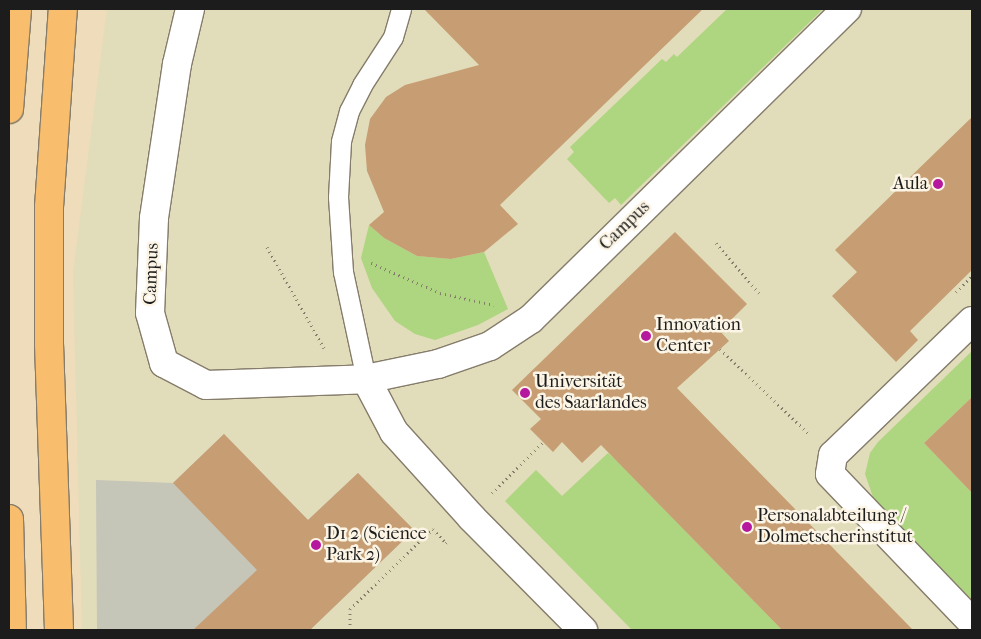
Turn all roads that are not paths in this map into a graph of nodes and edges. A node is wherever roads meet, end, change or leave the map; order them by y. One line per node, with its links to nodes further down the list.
1 (17, 9): 6 (highway)
2 (63, 9): 13 (highway)
3 (190, 9): 9 (street, Campus)
4 (401, 9): 9 (lane)
5 (847, 9): 9 (street, Campus)
6 (10, 57): 7 (highway)
7 (9, 109)
8 (972, 322): 11 (street)
9 (354, 379): 14 (street)
10 (9, 519): 12 (highway)
11 (972, 622)
12 (12, 630)
13 (59, 630)
14 (583, 630)

